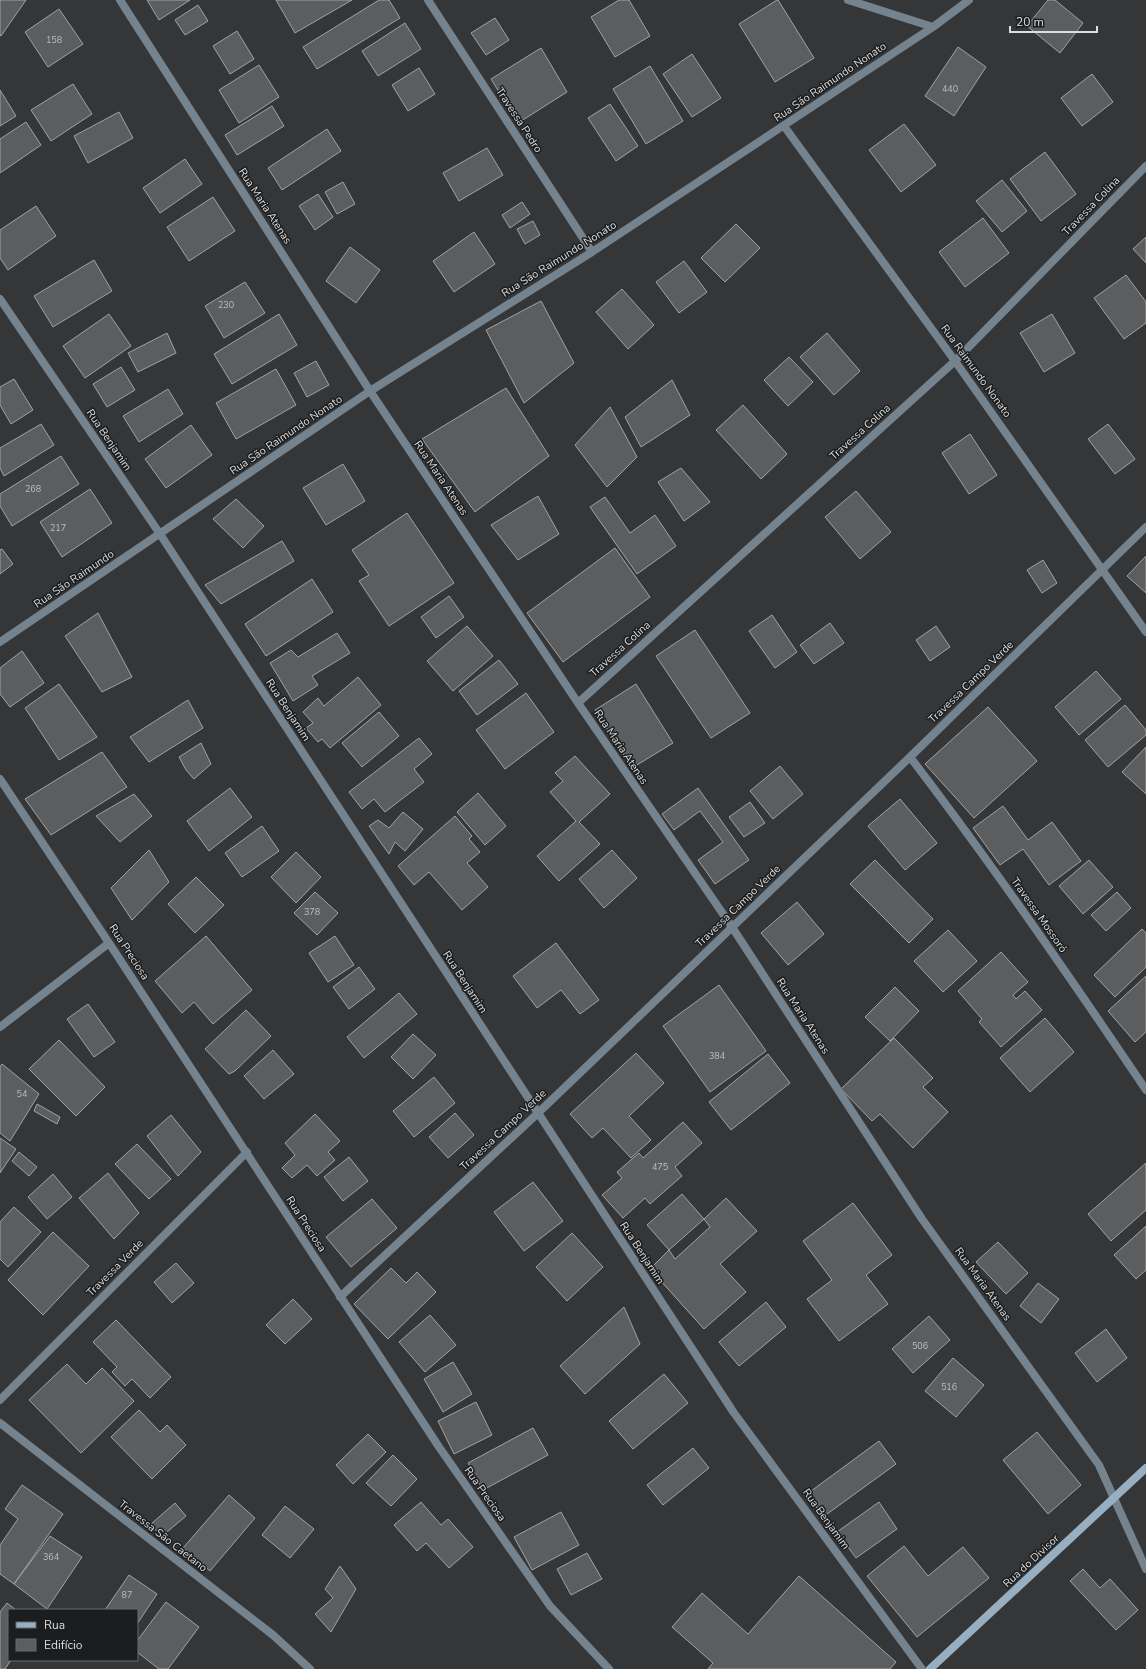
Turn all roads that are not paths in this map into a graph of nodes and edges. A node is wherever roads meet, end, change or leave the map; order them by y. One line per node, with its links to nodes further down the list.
1 (120, 0): 11 (street, Rua Maria Atenas)
2 (428, 0): 8 (street, Travessa Pedro)
3 (848, 0): 5 (street)
4 (969, 0): 5 (street, Rua São Raimundo Nonato)
5 (932, 27): 6 (street, Rua São Raimundo Nonato)
6 (784, 126): 8 (street, Rua São Raimundo Nonato); 10 (street, Rua Raimundo Nonato)
7 (1146, 166): 10 (street, Travessa Colina)
8 (592, 252): 11 (street, Rua São Raimundo Nonato)
9 (0, 299): 13 (street, Rua Benjamim)
10 (955, 361): 14 (street, Rua Raimundo Nonato); 17 (street, Travessa Colina)
11 (370, 391): 13 (street, Rua São Raimundo Nonato); 17 (street, Rua Maria Atenas)
12 (1146, 527): 14 (street, Travessa Campo Verde)
13 (160, 534): 16 (street, Rua São Raimundo); 24 (street, Rua Benjamim)
14 (1103, 569): 15 (street, Rua Raimundo Nonato); 18 (street, Travessa Campo Verde)
15 (1146, 632)
16 (0, 642)
17 (578, 703): 20 (street, Rua Maria Atenas)
18 (910, 757): 20 (street, Travessa Campo Verde); 23 (street, Travessa Mossoró)
19 (0, 779): 21 (street, Rua Preciosa)
20 (732, 927): 24 (street, Travessa Campo Verde); 30 (street, Rua Maria Atenas)
21 (109, 943): 22 (street); 25 (street, Rua Preciosa)
22 (0, 1027)
23 (1146, 1090)
24 (537, 1114): 26 (street, Travessa Campo Verde); 34 (street, Rua Benjamim)
25 (246, 1152): 26 (street, Rua Preciosa); 27 (street, Travessa Verde)
26 (340, 1297): 33 (street, Rua Preciosa)
27 (0, 1400)
28 (0, 1422): 32 (street, Travessa São Caetano)
29 (1146, 1468): 30 (street, Rua do Divisor)
30 (1114, 1499): 31 (street, Rua Maria Atenas); 35 (street, Rua do Divisor)
31 (1146, 1568)
32 (310, 1669)
33 (609, 1669)
34 (922, 1669)
35 (930, 1669)

